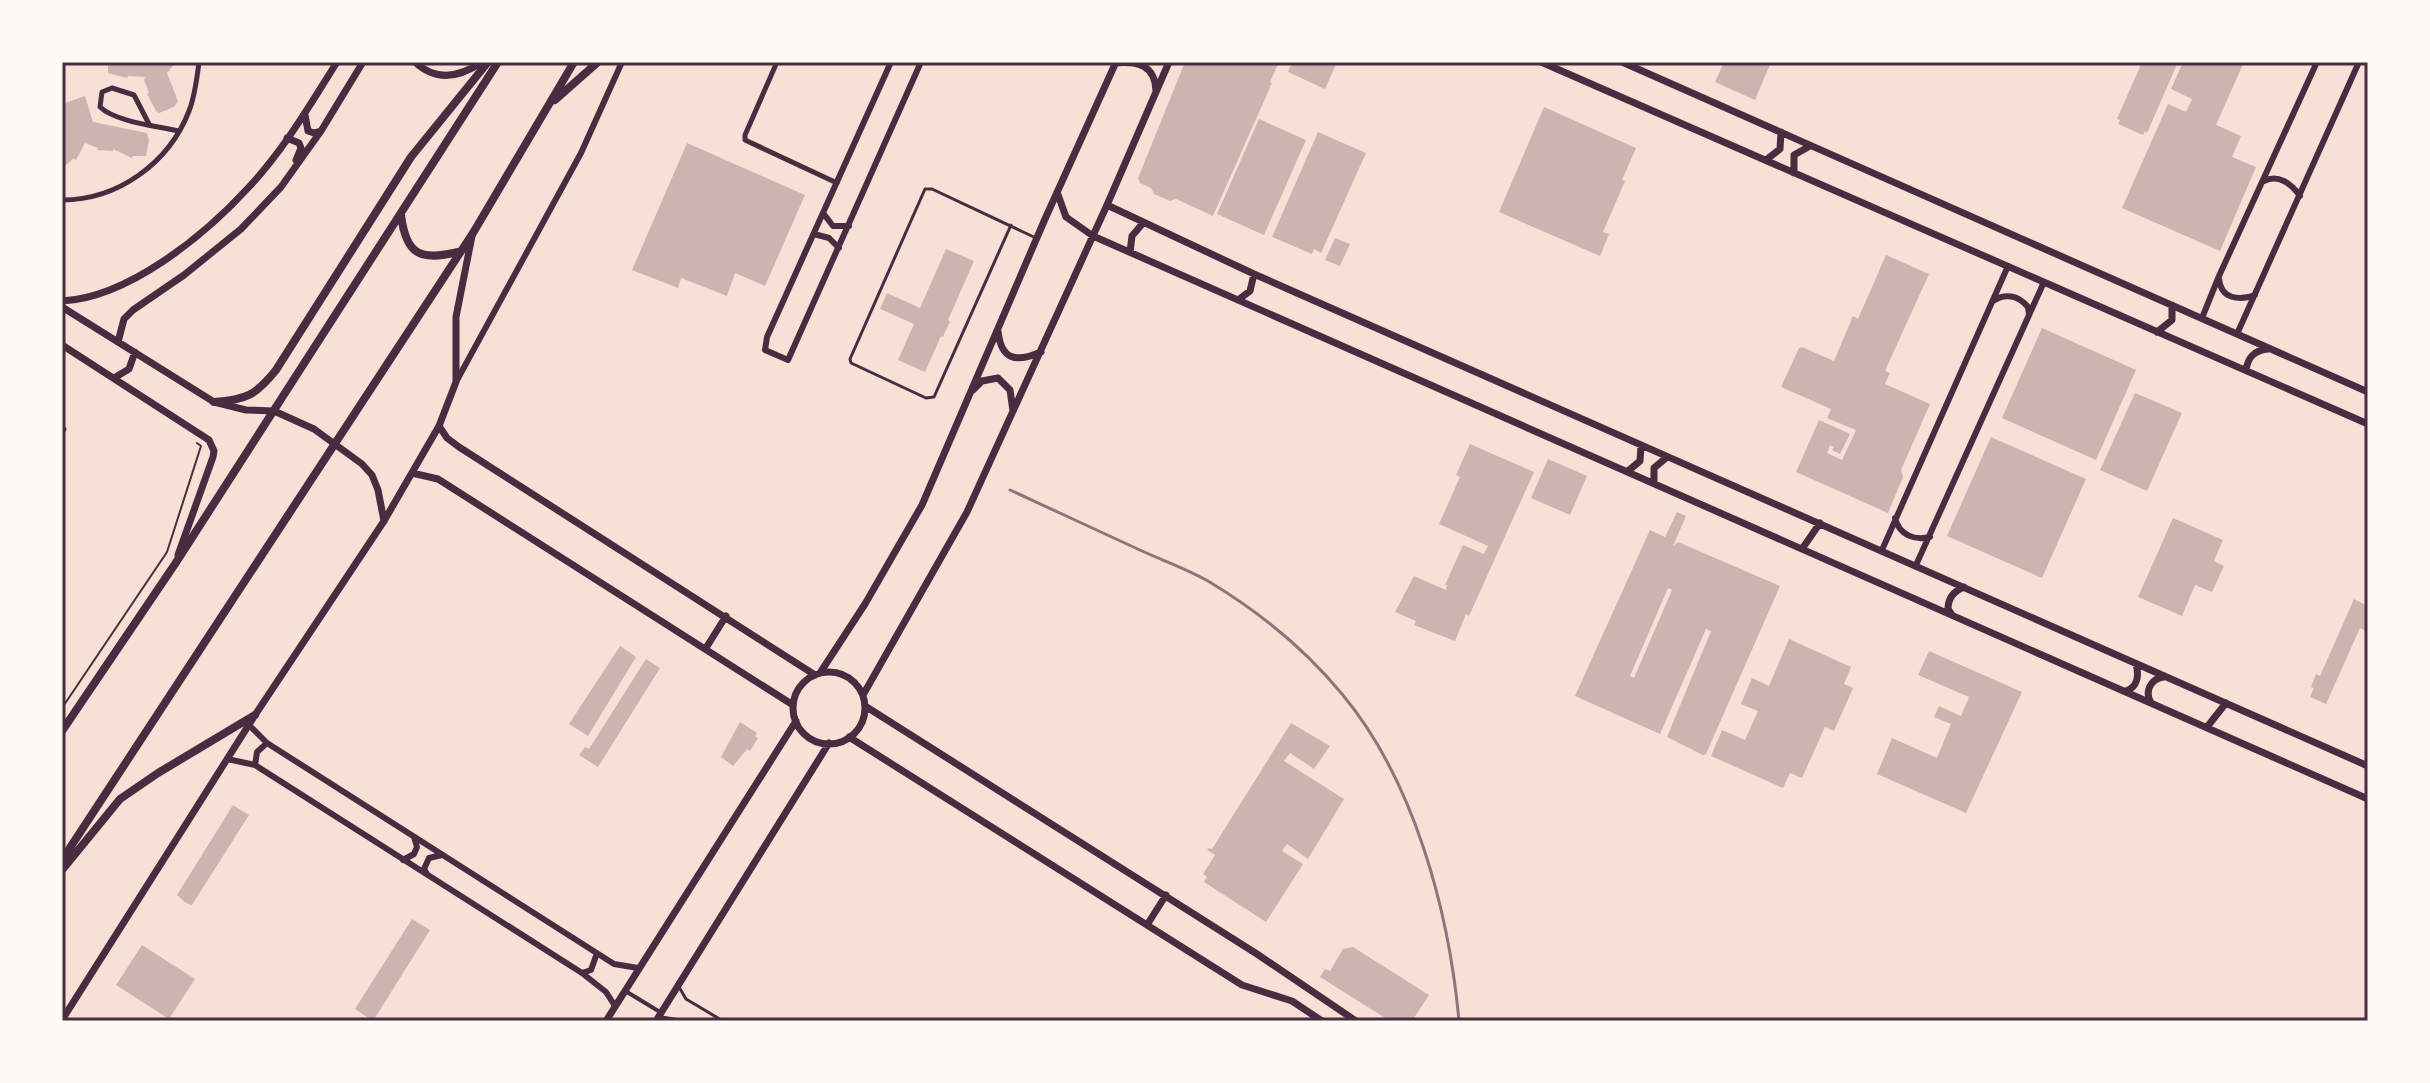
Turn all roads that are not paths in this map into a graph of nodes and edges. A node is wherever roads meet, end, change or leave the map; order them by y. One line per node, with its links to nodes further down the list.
1 (199, 62): 24 (street)
2 (337, 62): 22 (main road)
3 (363, 62): 25 (main road)
4 (415, 62): 5 (main road)
5 (482, 62)
6 (488, 62): 74 (highway)
7 (498, 62): 39 (highway)
8 (574, 62): 21 (highway)
9 (598, 62): 21 (highway)
10 (622, 62): 71 (street)
11 (777, 62): 32 (street)
12 (891, 62): 32 (street)
13 (921, 62): 42 (street)
14 (1169, 62): 20 (main road)
15 (1541, 62): 29 (main road)
16 (1622, 62): 26 (main road)
17 (2317, 62): 31 (street)
18 (2359, 62): 35 (street)
19 (1116, 63): 20 (main road); 34 (main road)
20 (1156, 93): 37 (main road)
21 (551, 103): 43 (highway)
22 (305, 113): 25 (main road); 27 (main road)
23 (149, 124): 23 (street); 24 (street)
24 (178, 131): 36 (street)
25 (321, 131): 33 (main road)
26 (1781, 132): 28 (main road); 29 (main road)
27 (287, 138): 33 (main road); 57 (main road)
28 (1810, 146): 30 (main road); 58 (main road)
29 (1766, 160): 30 (main road)
30 (1794, 173): 50 (main road)
31 (2264, 181): 35 (street); 52 (street)
32 (837, 183): 38 (street)
33 (281, 187): 64 (main road)
34 (1057, 192): 45 (main road); 46 (main road)
35 (2300, 196): 54 (street)
36 (62, 200)
37 (1107, 205): 40 (main road); 45 (main road)
38 (823, 213): 42 (street); 44 (street)
39 (401, 214): 48 (highway); 75 (highway)
40 (1143, 223): 49 (main road); 51 (main road)
41 (1011, 225): 41 (lane); 46 (lane)
42 (849, 226): 47 (street)
43 (473, 233): 48 (highway); 71 (main road)
44 (814, 234): 47 (street); 47 (street)
45 (1093, 236): 49 (main road); 68 (main road)
46 (1037, 238): 61 (main road)
47 (839, 248)
48 (458, 252): 79 (highway)
49 (1130, 252): 55 (main road)
50 (2008, 266): 53 (main road); 56 (street)
51 (1254, 274): 55 (main road); 80 (main road)
52 (2219, 276): 54 (street); 60 (street)
53 (2044, 282): 59 (street); 62 (main road)
54 (2255, 295): 63 (street)
55 (1238, 300): 82 (main road)
56 (1993, 301): 59 (street); 85 (street)
57 (62, 304): 64 (main road)
58 (2172, 305): 60 (main road); 62 (main road)
59 (2029, 315): 88 (street)
60 (2202, 318): 63 (main road)
61 (998, 329): 68 (main road); 73 (main road)
62 (2157, 332): 69 (main road)
63 (2237, 334): 66 (main road)
64 (118, 342): 67 (main road)
65 (63, 347): 70 (main road)
66 (2269, 349): 69 (main road); 72 (main road)
67 (135, 352): 70 (main road); 74 (main road)
68 (1041, 352): 76 (main road)
69 (2246, 370): 77 (main road)
70 (114, 378): 91 (main road)
71 (456, 382): 78 (main road)
72 (2368, 392)
73 (970, 393): 76 (main road); 98 (main road)
74 (214, 402): 75 (main road)
75 (274, 411): 79 (main road); 91 (highway)
76 (1013, 413): 101 (main road)
77 (2368, 424)
78 (439, 426): 83 (main road); 95 (main road)
79 (334, 443): 86 (main road); 120 (highway)
80 (1641, 445): 81 (main road); 82 (main road)
81 (1667, 457): 84 (main road); 87 (main road)
82 (1628, 471): 84 (main road)
83 (412, 473): 86 (main road); 96 (main road)
84 (1654, 482): 89 (main road)
85 (1895, 518): 88 (street); 90 (street)
86 (384, 521): 106 (main road)
87 (1820, 523): 89 (main road); 90 (main road)
88 (1930, 537): 92 (street)
89 (1802, 549): 94 (main road)
90 (1882, 550): 92 (main road)
91 (175, 564): 110 (highway)
92 (1916, 565): 93 (main road)
93 (1964, 587): 94 (main road); 97 (main road)
94 (1952, 615): 100 (main road)
95 (726, 616): 96 (main road); 98 (main road)
96 (706, 648): 104 (main road)
97 (2136, 664): 99 (main road); 100 (main road)
98 (818, 674): 101 (main road); 104 (main road)
99 (2165, 676): 102 (main road); 103 (main road)
100 (2126, 691): 102 (main road)
101 (863, 695): 105 (main road)
102 (2151, 703): 109 (main road)
103 (2226, 703): 109 (main road); 116 (main road)
104 (793, 705): 107 (main road)
105 (865, 706): 111 (main road); 124 (main road)
106 (255, 715): 108 (main road); 122 (highway)
107 (796, 721): 113 (main road); 127 (main road)
108 (249, 725): 112 (street); 114 (main road)
109 (2207, 727): 117 (main road)
110 (62, 731)
111 (849, 737): 113 (main road); 125 (main road)
112 (267, 743): 115 (street); 118 (street)
113 (829, 743): 129 (main road)
114 (227, 759): 115 (street); 133 (main road)
115 (255, 765): 121 (street)
116 (2368, 766)
117 (2368, 799)
118 (414, 837): 119 (street); 121 (street)
119 (442, 855): 123 (street); 126 (street)
120 (62, 860)
121 (403, 860): 123 (street)
122 (62, 870)
123 (428, 876): 128 (street)
124 (1166, 895): 125 (main road); 138 (main road)
125 (1147, 925): 137 (main road)
126 (597, 953): 127 (street); 128 (street)
127 (638, 968): 130 (main road)
128 (582, 973): 131 (street)
129 (678, 986): 132 (main road); 136 (lane)
130 (625, 991): 131 (main road); 132 (street)
131 (615, 1006): 134 (main road)
132 (658, 1017): 135 (lane)
133 (65, 1020)
134 (606, 1021)
135 (686, 1021)
136 (723, 1021)
137 (1322, 1021)
138 (1356, 1021)

